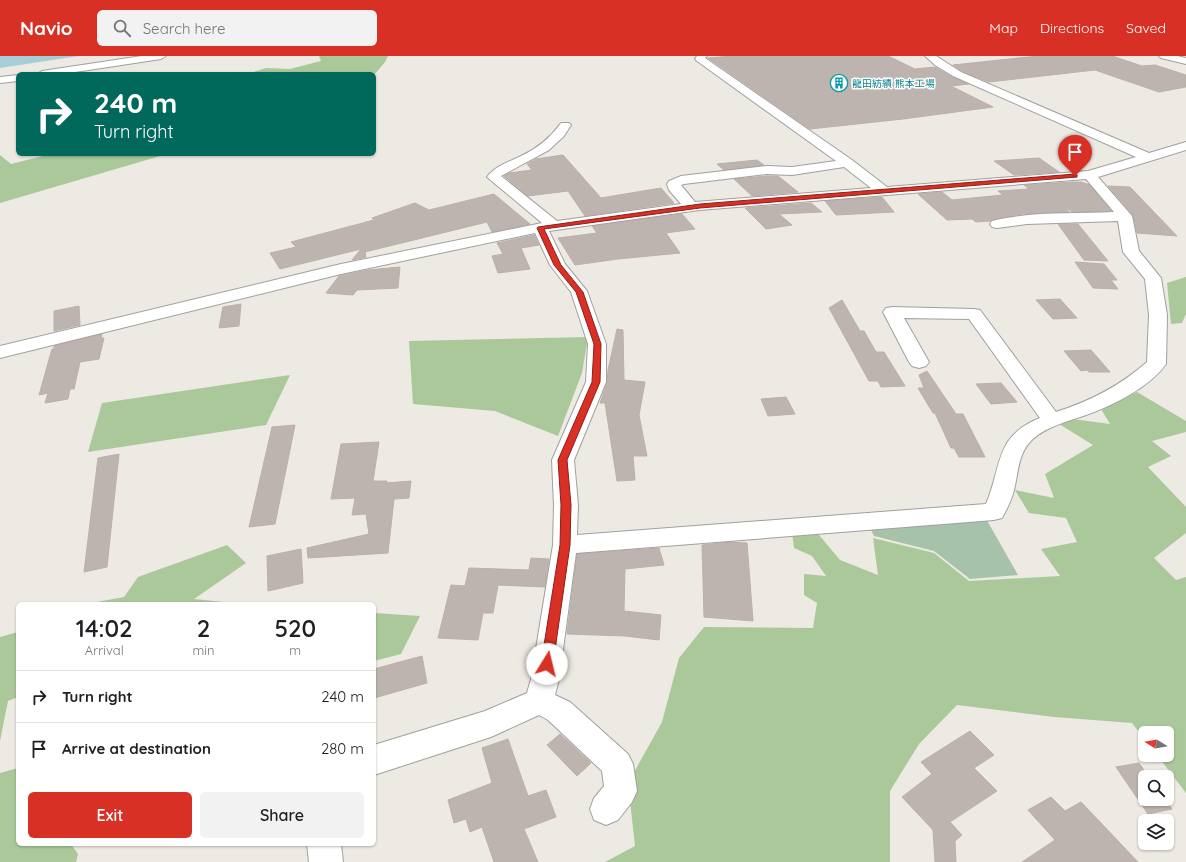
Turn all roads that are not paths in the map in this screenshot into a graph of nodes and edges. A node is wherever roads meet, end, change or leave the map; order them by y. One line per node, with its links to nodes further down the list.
1 (161, 56): 6 (street)
2 (702, 56): 12 (street)
3 (930, 56): 11 (street)
4 (1164, 56): 5 (street)
5 (1186, 62)
6 (55, 72)
7 (16, 78): 8 (street)
8 (0, 80)
9 (565, 125): 18 (street)
10 (1186, 146): 11 (street)
11 (1149, 158): 13 (street)
12 (847, 162): 14 (street); 15 (street)
13 (1089, 175): 14 (street); 16 (street)
14 (885, 192): 15 (street)
15 (691, 208): 18 (street)
16 (1125, 216): 17 (street); 21 (street)
17 (997, 224)
18 (547, 227): 19 (street); 22 (street)
19 (0, 352)
20 (919, 362): 21 (street)
21 (1052, 420): 22 (street)
22 (565, 545): 23 (street)
23 (539, 701): 24 (street); 25 (street)
24 (376, 759)
25 (606, 809)
26 (324, 846): 27 (street)
27 (326, 862)

